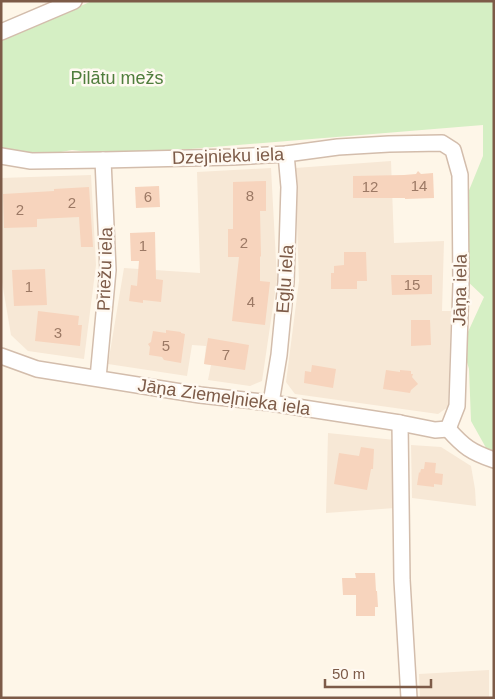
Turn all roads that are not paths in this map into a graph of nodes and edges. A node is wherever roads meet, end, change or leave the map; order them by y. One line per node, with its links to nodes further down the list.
1 (74, 1): 2 (street)
2 (1, 32)
3 (453, 150): 4 (street, Dzejnieku iela); 11 (street, Jāņa iela)
4 (286, 154): 6 (street, Dzejnieku iela); 9 (street, Egļu iela)
5 (1, 156): 6 (street, Dzejnieku iela)
6 (103, 160): 8 (street, Priežu iela)
7 (1, 356): 8 (street, Jāņa Ziemeļnieka iela)
8 (98, 378): 9 (street, Jāņa Ziemeļnieka iela)
9 (271, 403): 10 (street, Jāņa Ziemeļnieka iela)
10 (400, 423): 11 (street, Jāņa Ziemeļnieka iela); 13 (street)
11 (448, 429): 12 (street)
12 (494, 460)
13 (409, 698)

